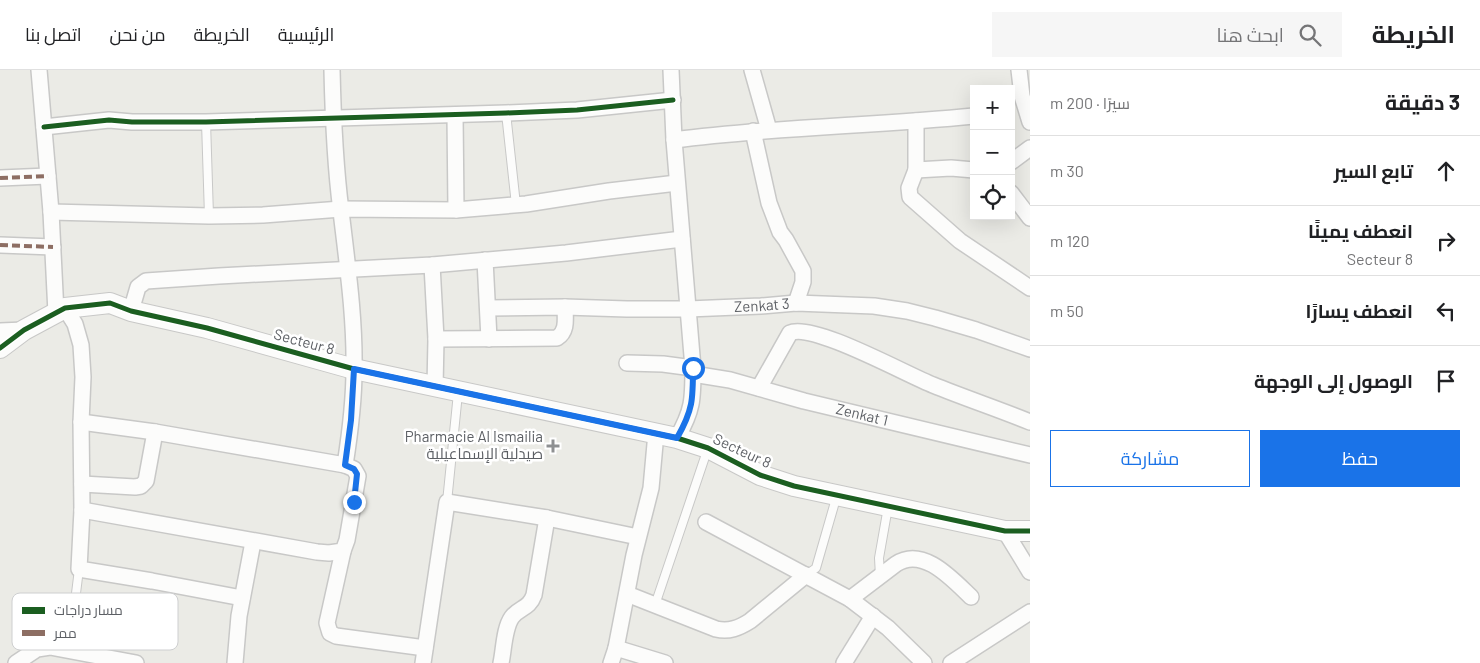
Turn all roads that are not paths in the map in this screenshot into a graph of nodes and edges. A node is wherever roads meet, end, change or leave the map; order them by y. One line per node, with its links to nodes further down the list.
1 (39, 70): 14 (street)
2 (332, 70): 11 (street)
3 (670, 70): 6 (street)
4 (752, 70): 15 (street)
5 (1019, 70): 9 (street)
6 (673, 100): 7 (street); 17 (street)
7 (506, 113): 8 (street); 26 (lane)
8 (454, 115): 11 (street); 28 (street)
9 (1023, 115)
10 (970, 116): 13 (street)
11 (333, 118): 12 (street); 27 (street)
12 (206, 122): 14 (street); 30 (lane)
13 (916, 122): 15 (street); 20 (street)
14 (44, 127): 22 (street)
15 (769, 130): 16 (street)
16 (753, 131): 17 (street); 39 (street)
17 (674, 140): 24 (street)
18 (1030, 148): 19 (street)
19 (1015, 159)
20 (916, 170): 21 (street); 38 (street)
21 (970, 170)
22 (48, 176): 23 (street); 29 (street)
23 (0, 178)
24 (677, 183): 26 (street); 32 (street)
25 (1015, 199): 31 (street)
26 (516, 205): 28 (street)
27 (341, 209): 28 (street); 30 (street); 37 (street)
28 (456, 210)
29 (51, 212): 30 (street); 34 (street)
30 (209, 216)
31 (1030, 218)
32 (682, 239): 35 (street); 42 (street)
33 (0, 245): 34 (street)
34 (53, 247): 43 (street)
35 (486, 260): 36 (street); 41 (street)
36 (432, 265): 37 (street); 47 (street)
37 (349, 269): 44 (street); 52 (street)
38 (1028, 283)
39 (796, 303): 42 (street, Zenkat 3); 50 (street, Zenkat 3)
40 (565, 307): 41 (street, Zenkat 3); 42 (street, Zenkat 3); 48 (street)
41 (488, 308): 48 (street)
42 (688, 309): 53 (street)
43 (60, 310): 44 (street, Secteur 8); 45 (street); 57 (street)
44 (131, 310): 52 (street, Secteur 8)
45 (24, 330): 46 (street); 49 (street)
46 (0, 331)
47 (436, 339): 48 (street); 54 (street)
48 (489, 339)
49 (0, 348)
50 (1030, 349)
51 (627, 363): 53 (street, Zenkat 1)
52 (354, 369): 54 (street, Secteur 8); 64 (street)
53 (693, 371): 55 (street, Zenkat 1); 61 (street)
54 (435, 387): 56 (street, Secteur 8)
55 (759, 388): 58 (street); 63 (street, Zenkat 1)
56 (458, 391): 60 (street, Secteur 8); 67 (lane)
57 (81, 422): 59 (street); 65 (street)
58 (1030, 422)
59 (154, 432): 64 (street); 65 (street)
60 (656, 433): 61 (street, Secteur 8); 74 (street)
61 (677, 438): 62 (street, Secteur 8)
62 (708, 448): 66 (street, Secteur 8); 86 (lane)
63 (1030, 455)
64 (345, 465): 76 (street)
65 (82, 484): 69 (street)
66 (837, 496): 68 (street, Secteur 8); 79 (lane)
67 (447, 502): 70 (street); 92 (street)
68 (888, 507): 72 (street, Secteur 8); 80 (lane)
69 (82, 510): 75 (street); 77 (street)
70 (547, 518): 74 (street); 96 (street)
71 (706, 522): 79 (street)
72 (1005, 531): 73 (street, Secteur 8); 78 (street)
73 (1030, 531)
74 (638, 537): 82 (street)
75 (253, 542): 76 (street); 84 (street)
76 (343, 551): 92 (street)
77 (79, 569): 81 (lane); 84 (street)
78 (1030, 572)
79 (806, 575): 85 (street); 86 (street)
80 (880, 576): 83 (street); 85 (street)
81 (76, 593)
82 (627, 594): 86 (street); 89 (street)
83 (971, 597)
84 (242, 598): 95 (street)
85 (850, 599): 88 (street)
86 (655, 605)
87 (1030, 612): 101 (street)
88 (873, 616): 99 (street); 100 (street)
89 (616, 648): 97 (street); 98 (street)
90 (36, 650): 93 (street)
91 (69, 650): 94 (street)
92 (424, 656)
93 (16, 663)
94 (136, 663)
95 (235, 663)
96 (501, 663)
97 (611, 663)
98 (665, 663)
99 (844, 663)
100 (924, 663)
101 (951, 663)

